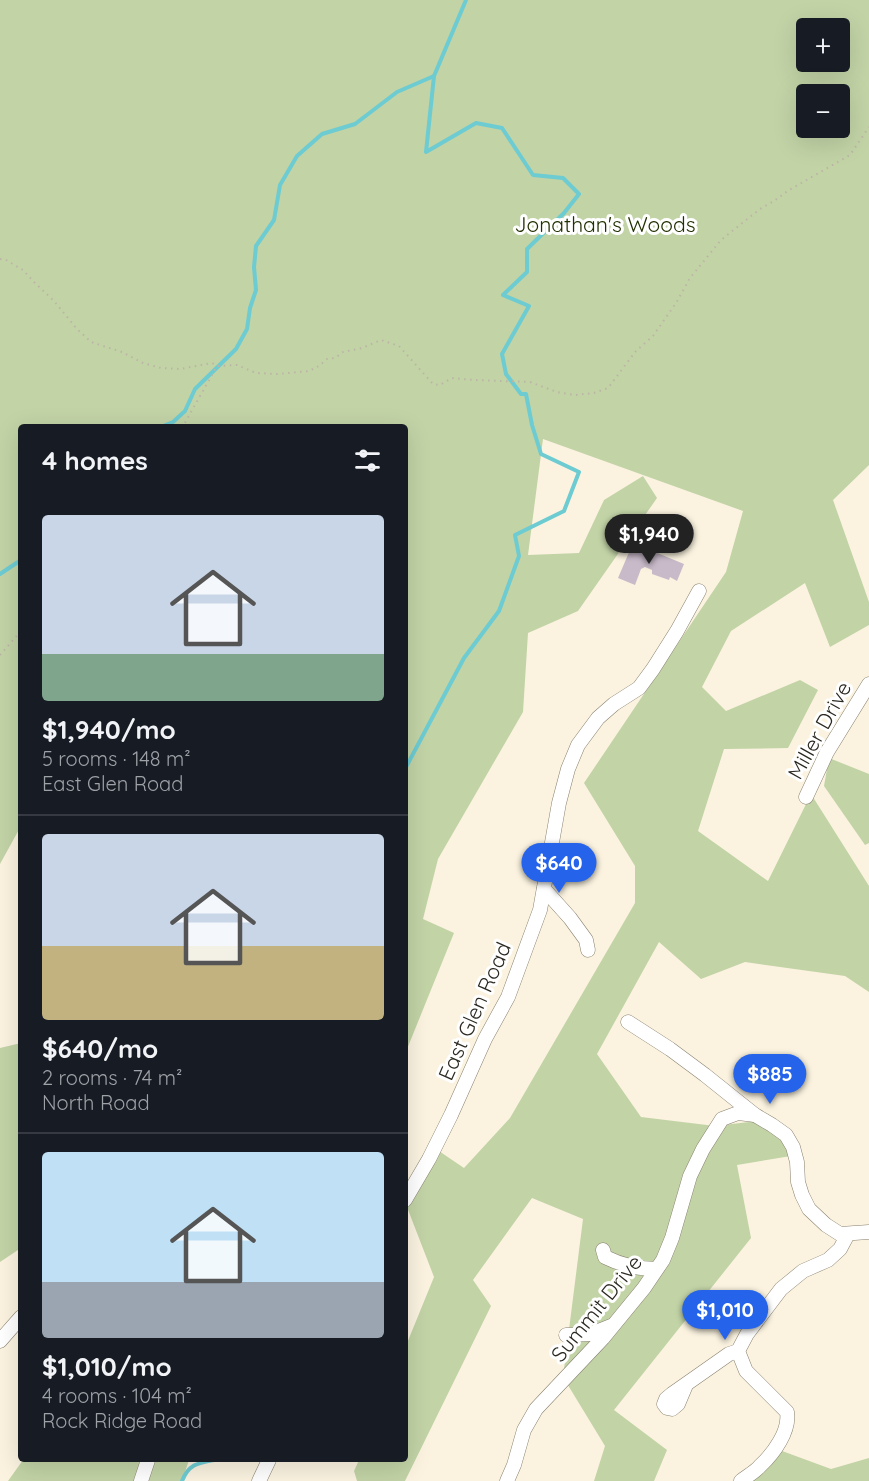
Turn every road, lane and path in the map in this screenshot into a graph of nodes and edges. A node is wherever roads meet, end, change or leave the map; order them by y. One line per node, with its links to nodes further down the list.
1 (869, 127): 3 (path)
2 (0, 259): 3 (path)
3 (217, 366): 4 (path)
4 (184, 424)
5 (699, 591): 10 (street, East Glen Road)
6 (18, 634): 7 (path)
7 (0, 655)
8 (869, 684): 9 (street, Miller Drive)
9 (806, 797)
10 (544, 889): 11 (street); 14 (street, East Glen Road)
11 (588, 950)
12 (628, 1022): 13 (street)
13 (754, 1115): 16 (street); 18 (street, Summit Drive)
14 (408, 1195)
15 (869, 1232): 16 (street)
16 (848, 1234): 23 (street)
17 (603, 1250): 18 (street)
18 (656, 1269): 20 (street, Summit Drive)
19 (18, 1320): 22 (street)
20 (613, 1326): 21 (street); 29 (street, Summit Drive)
21 (567, 1335)
22 (0, 1341)
23 (738, 1351): 24 (street); 30 (street)
24 (686, 1385)
25 (147, 1462): 27 (street)
26 (268, 1462): 28 (street)
27 (141, 1481)
28 (259, 1481)
29 (507, 1481)
30 (741, 1481)

